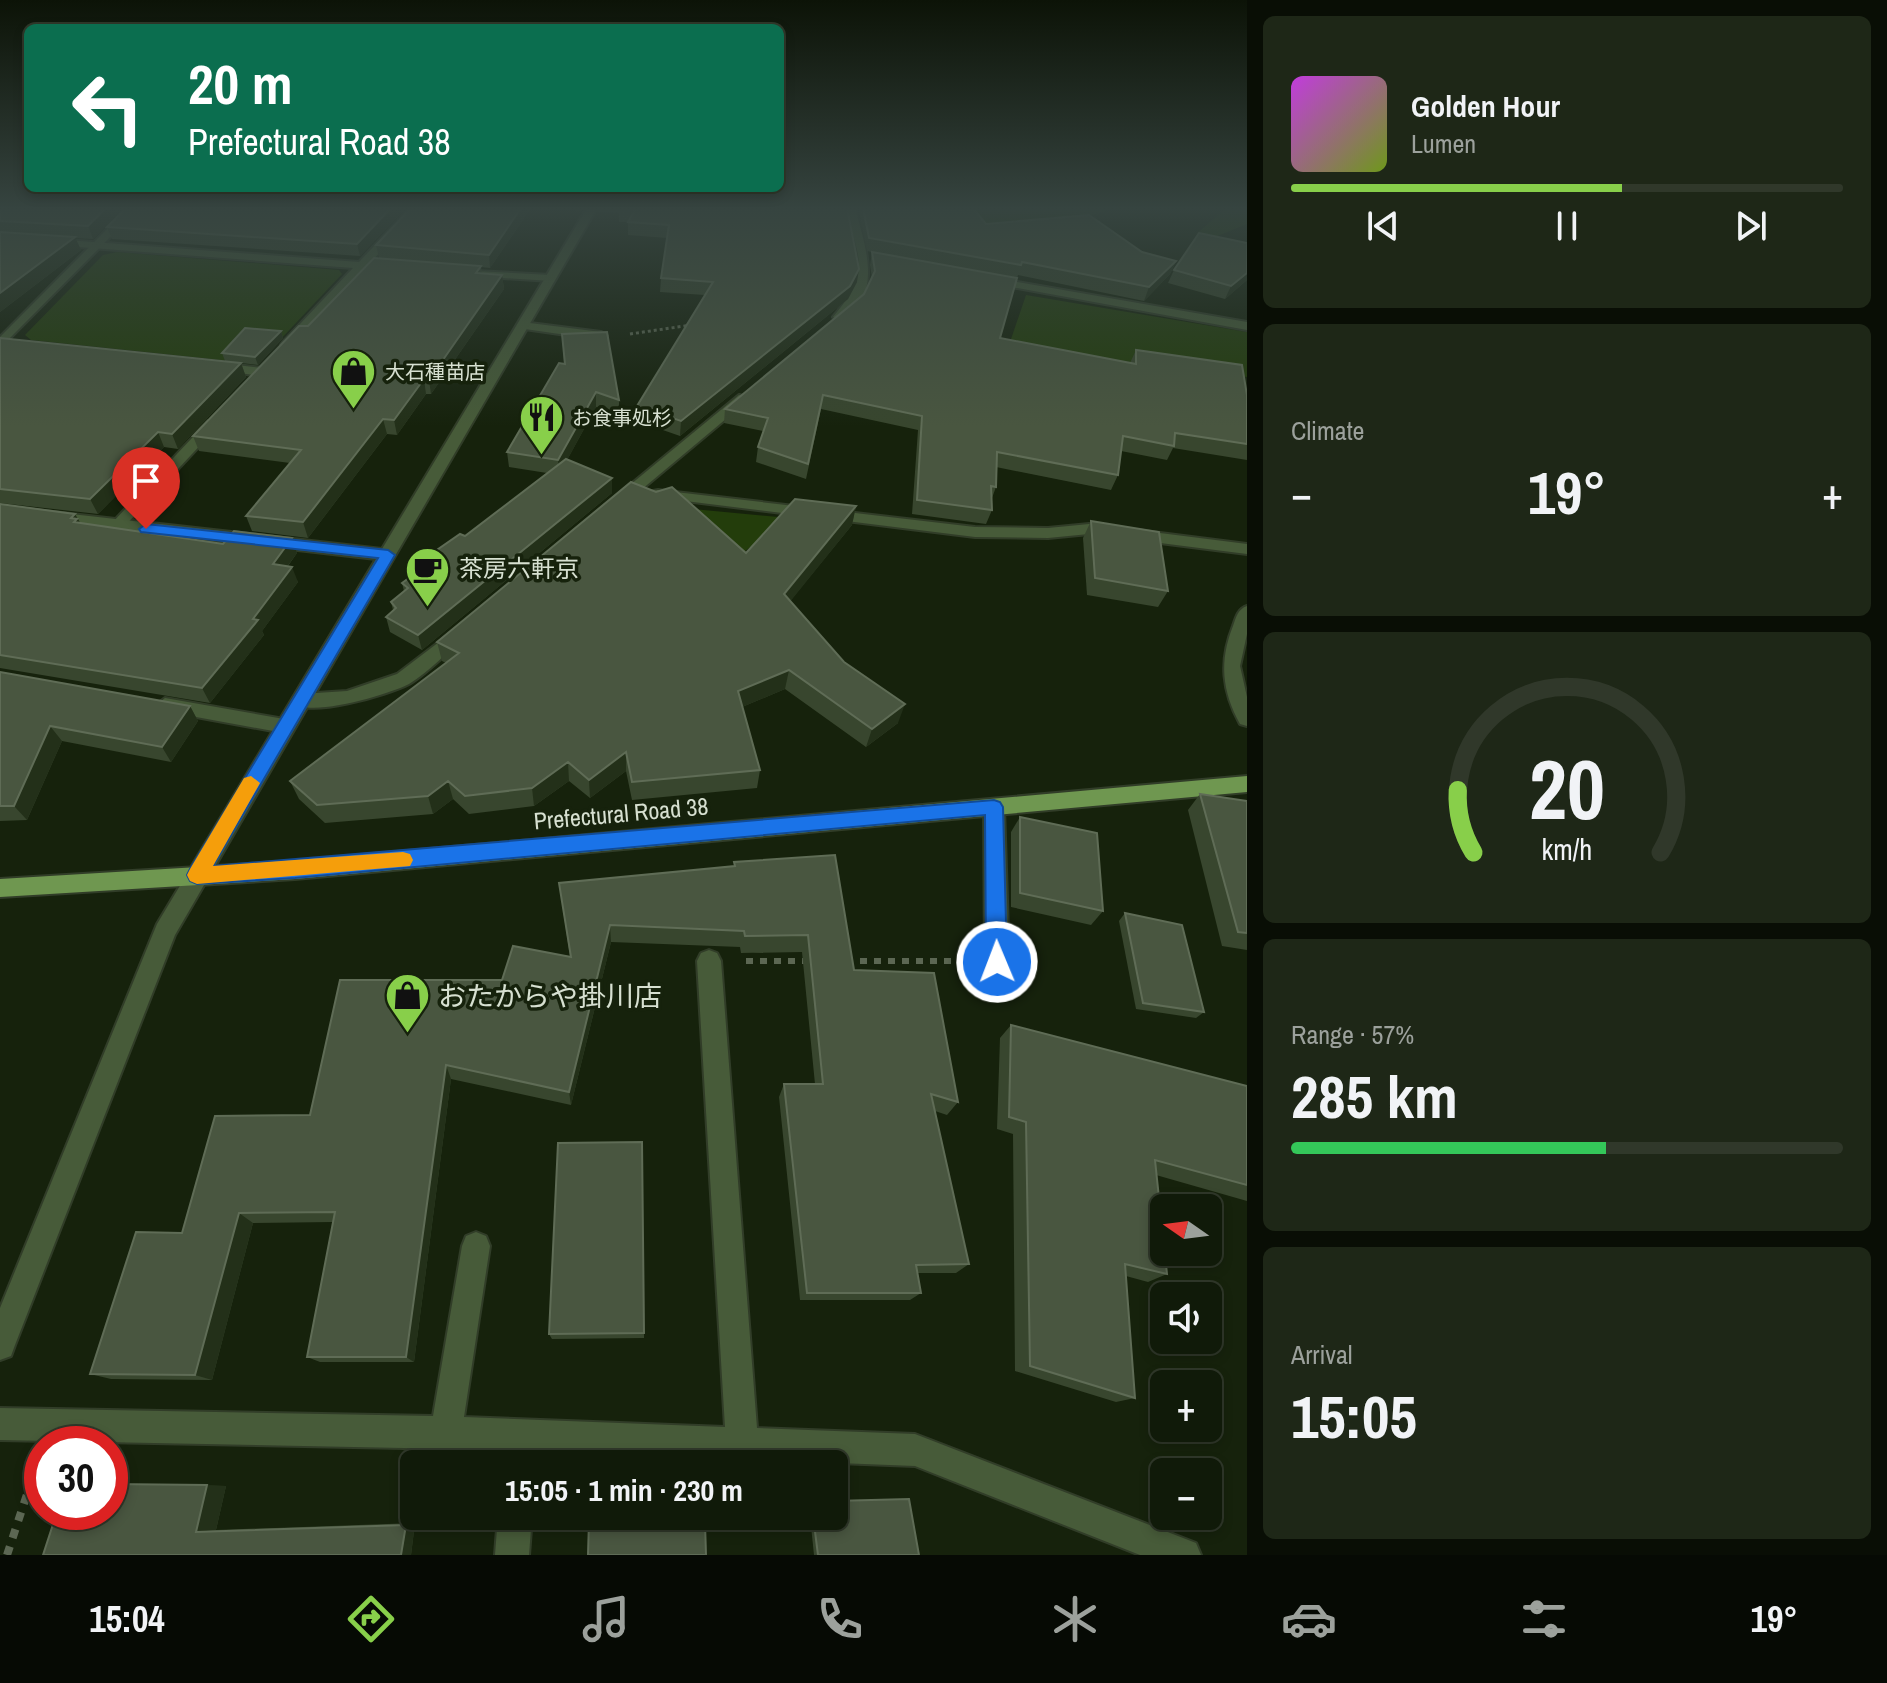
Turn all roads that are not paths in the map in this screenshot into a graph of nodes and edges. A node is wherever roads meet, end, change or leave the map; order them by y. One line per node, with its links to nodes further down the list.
1 (63, 281): 10 (street)
2 (348, 281): 12 (street)
3 (549, 281): 6 (street)
4 (865, 281): 8 (street)
5 (996, 281): 7 (street)
6 (522, 326): 9 (street); 24 (street)
7 (1247, 326)
8 (821, 332)
9 (601, 336)
10 (1, 344): 11 (street)
11 (17, 344)
12 (282, 350)
13 (272, 361): 15 (street)
14 (201, 365): 15 (street)
15 (262, 372): 16 (street)
16 (252, 383)
17 (755, 388): 19 (street)
18 (221, 416): 22 (street)
19 (630, 491): 21 (street); 23 (street)
20 (0, 511): 22 (street)
21 (603, 515)
22 (117, 526): 24 (street)
23 (1247, 549)
24 (388, 555): 27 (street)
25 (1247, 612): 29 (street)
26 (473, 621): 27 (street)
27 (301, 701): 30 (street)
28 (150, 703): 30 (street)
29 (1247, 719)
30 (284, 726): 33 (street)
31 (1247, 784): 32 (main road, Prefectural Road 38)
32 (994, 807): 33 (main road, Prefectural Road 38); 36 (street)
33 (197, 875): 34 (main road, Prefectural Road 38); 38 (street)
34 (0, 888)
35 (709, 961): 41 (street)
36 (997, 962)
37 (476, 1246): 40 (street)
38 (0, 1345)
39 (0, 1424): 40 (street)
40 (446, 1432): 42 (street)
41 (742, 1441): 42 (street); 45 (street)
42 (520, 1449)
43 (514, 1530): 44 (street)
44 (512, 1555)
45 (1184, 1555)

